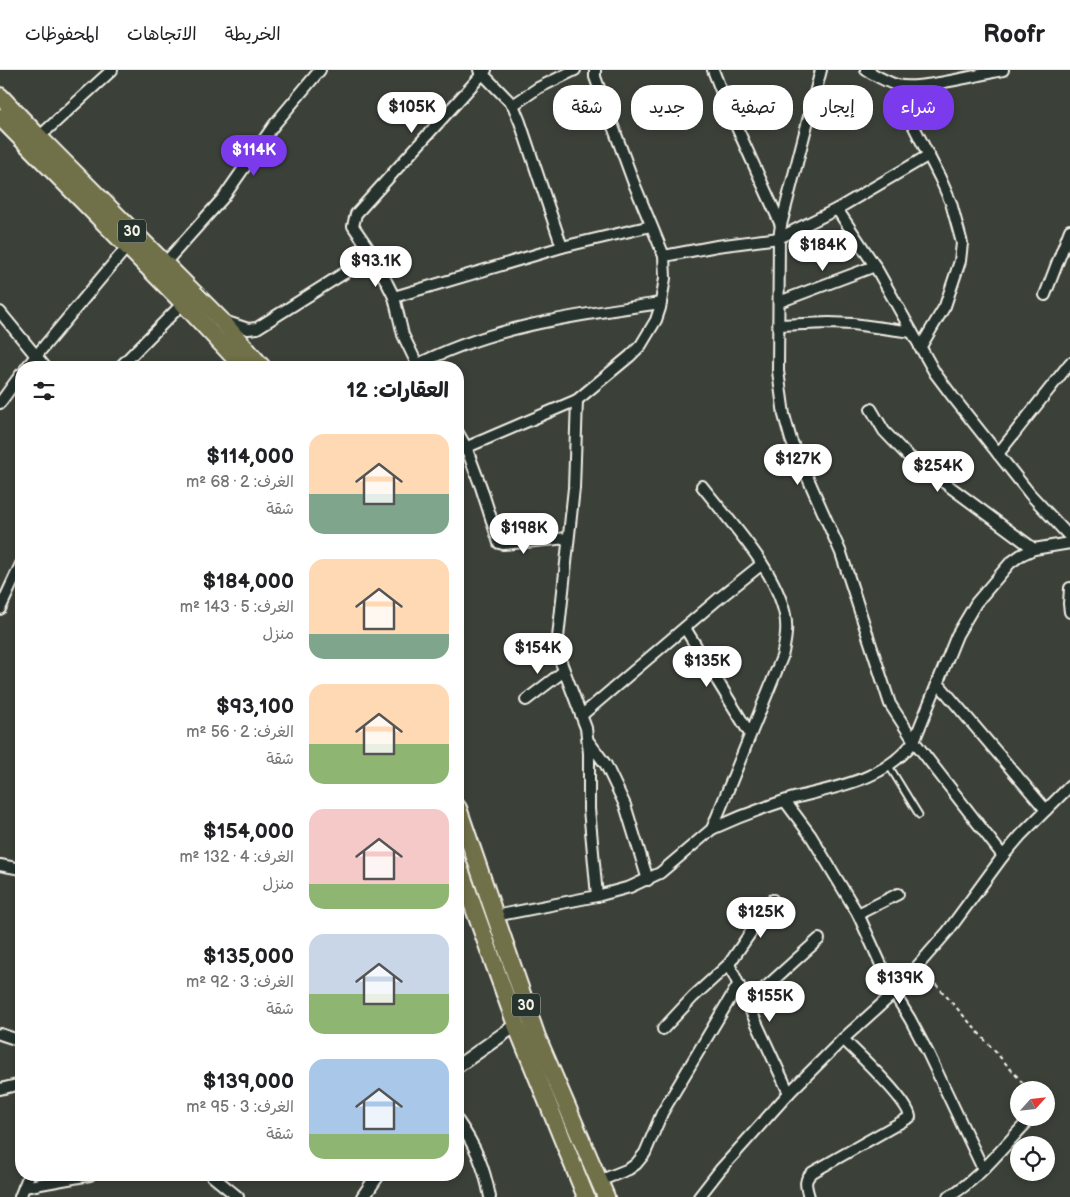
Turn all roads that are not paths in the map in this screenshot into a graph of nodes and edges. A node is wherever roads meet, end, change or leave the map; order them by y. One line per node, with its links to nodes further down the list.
1 (112, 70): 18 (street)
2 (320, 70): 29 (street)
3 (575, 70): 14 (street)
4 (595, 70): 22 (street)
5 (713, 70): 21 (street)
6 (820, 70): 21 (street)
7 (866, 70): 11 (street)
8 (1003, 70): 10 (street)
9 (482, 71): 14 (street); 27 (street)
10 (956, 74): 12 (street)
11 (896, 85)
12 (920, 85)
13 (0, 96): 16 (main road, 30)
14 (513, 105): 26 (street)
15 (0, 117): 16 (main road, 30)
16 (18, 125): 18 (main road, 30); 25 (main road, 30)
17 (916, 130): 19 (street)
18 (39, 137): 29 (main road, 30)
19 (929, 155): 20 (street); 40 (street)
20 (838, 209): 24 (street); 30 (street)
21 (781, 225): 24 (street)
22 (651, 226): 26 (street); 28 (street)
23 (1070, 230): 31 (street)
24 (779, 238): 28 (street); 33 (street)
25 (127, 247): 35 (main road, 30); 41 (street)
26 (562, 247): 32 (street)
27 (373, 255): 32 (street); 37 (street)
28 (664, 256): 34 (street)
29 (164, 264): 37 (main road, 30)
30 (875, 266): 33 (street); 39 (street)
31 (1045, 295)
32 (394, 296): 47 (street)
33 (779, 302): 38 (street)
34 (661, 303): 48 (street); 51 (street)
35 (183, 304): 44 (street); 45 (main road, 30)
36 (0, 312): 41 (street)
37 (221, 320): 46 (main road, 30)
38 (779, 325): 39 (street); 74 (street)
39 (912, 332): 40 (street)
40 (920, 348): 56 (street)
41 (36, 355): 42 (street); 43 (street)
42 (31, 361)
43 (41, 361)
44 (126, 361)
45 (237, 361)
46 (257, 361)
47 (414, 361)
48 (431, 361)
49 (1070, 363): 56 (street)
50 (15, 382): 52 (street)
51 (577, 400): 54 (street); 59 (street)
52 (0, 403)
53 (871, 409): 61 (street)
54 (464, 448)
55 (464, 453): 59 (street)
56 (998, 454): 58 (street)
57 (702, 486): 62 (street)
58 (1070, 537)
59 (568, 538): 68 (street)
60 (1070, 543): 61 (street)
61 (1034, 549): 69 (street)
62 (762, 564): 67 (street); 72 (street)
63 (15, 577): 65 (street)
64 (1070, 588): 66 (street)
65 (0, 609)
66 (1070, 612)
67 (685, 628): 71 (street); 72 (street)
68 (564, 671): 70 (street); 71 (street)
69 (938, 682): 74 (street); 78 (street)
70 (526, 700)
71 (582, 714): 73 (street)
72 (750, 734): 81 (street)
73 (588, 741): 85 (street); 88 (street)
74 (914, 741): 75 (street); 82 (street)
75 (889, 766): 77 (street); 79 (lane)
76 (1070, 786): 78 (street)
77 (785, 801): 81 (street); 90 (street)
78 (1046, 810): 82 (street)
79 (919, 815)
80 (464, 826): 91 (main road, 30)
81 (712, 829): 85 (street)
82 (1003, 856): 95 (street)
83 (0, 865): 84 (street)
84 (15, 868)
85 (648, 880): 88 (street)
86 (898, 894): 90 (street)
87 (464, 896): 97 (main road, 30)
88 (598, 896): 91 (street)
89 (773, 900): 93 (street)
90 (858, 914): 95 (street)
91 (495, 916): 112 (main road, 30)
92 (819, 939): 96 (street)
93 (729, 964): 94 (street); 98 (street)
94 (738, 984): 96 (street); 112 (street)
95 (894, 993): 101 (street); 108 (street)
96 (747, 1004): 105 (street)
97 (516, 1025): 102 (street); 117 (main road, 30)
98 (663, 1029)
99 (0, 1034): 100 (street)
100 (15, 1039)
101 (843, 1039): 105 (street); 120 (street)
102 (464, 1062)
103 (15, 1085): 104 (street)
104 (0, 1089)
105 (789, 1093): 119 (street)
106 (1023, 1126): 108 (street)
107 (464, 1130): 116 (street)
108 (983, 1169): 121 (street)
109 (66, 1181): 113 (street)
110 (218, 1181): 114 (street)
111 (374, 1181): 115 (street)
112 (599, 1181): 118 (main road, 30)
113 (22, 1192)
114 (238, 1197)
115 (363, 1197)
116 (490, 1197)
117 (586, 1197)
118 (606, 1197)
119 (699, 1197)
120 (809, 1197)
121 (948, 1197)

